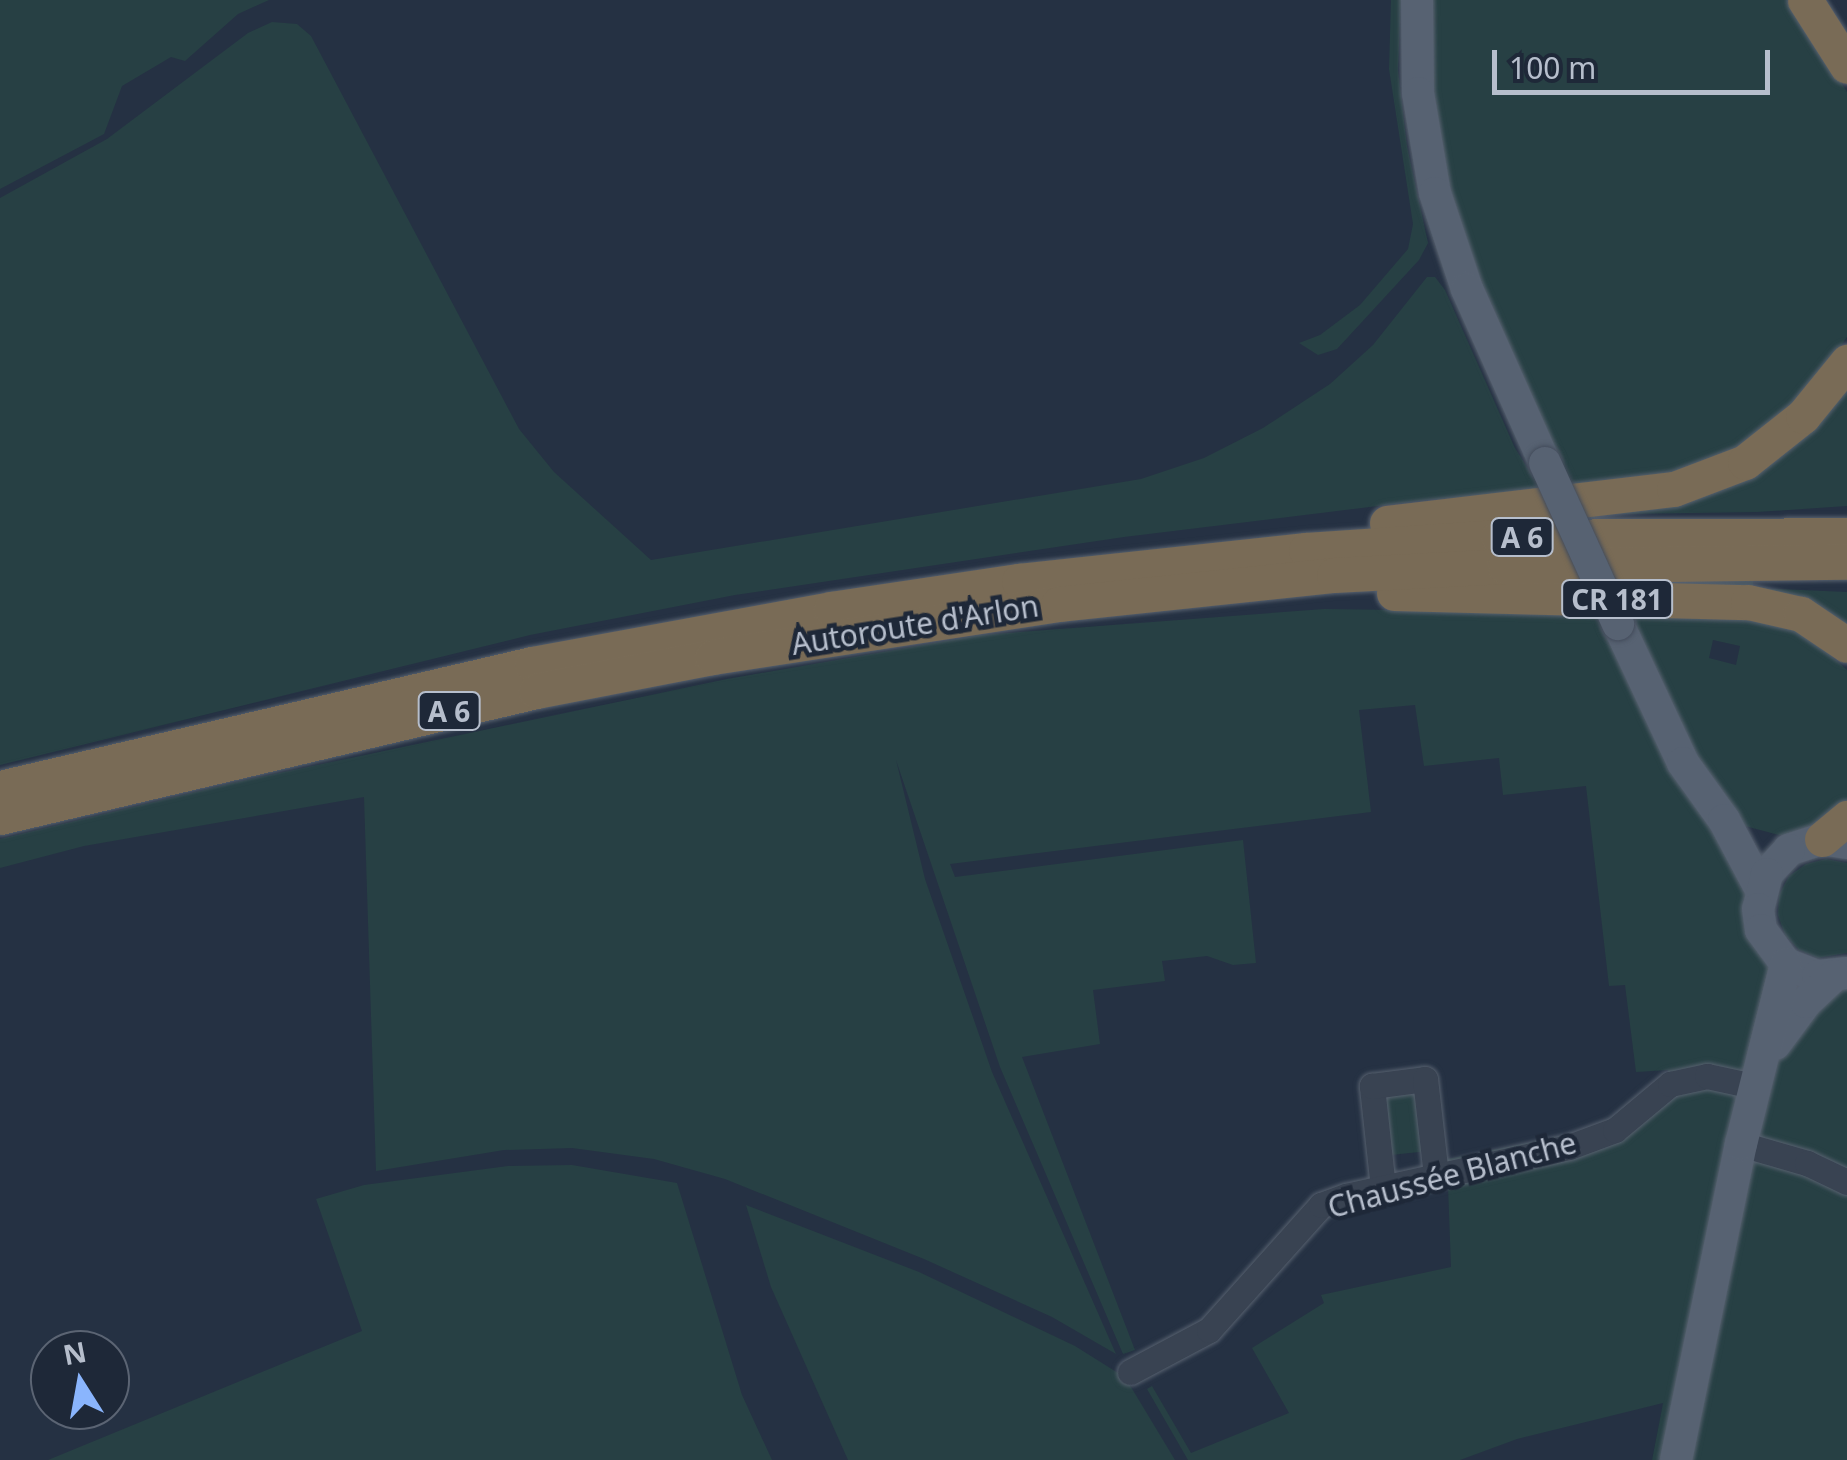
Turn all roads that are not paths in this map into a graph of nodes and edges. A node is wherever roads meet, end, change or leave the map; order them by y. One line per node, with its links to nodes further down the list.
1 (1417, 0): 14 (main road, CR 181, bridge)
2 (1805, 0): 5 (highway)
3 (1830, 0): 4 (highway)
4 (1847, 20)
5 (1847, 66)
6 (1847, 362): 8 (highway, A 6)
7 (1847, 536): 8 (highway, Autoroute d'Arlon / A 6)
8 (1198, 560): 12 (highway, Autoroute d'Arlon / A 6)
9 (1847, 562): 10 (highway, Autoroute d'Arlon / A 6)
10 (1334, 575): 11 (highway, CR 181); 13 (highway, Autoroute d'Arlon / A 6)
11 (1847, 645)
12 (0, 788)
13 (0, 817)
14 (1724, 820): 15 (main road, CR 181); 16 (main road, CR 181)
15 (1826, 838): 16 (main road)
16 (1760, 888): 17 (main road)
17 (1786, 964): 18 (main road); 19 (main road)
18 (1841, 975): 19 (main road)
19 (1762, 1072): 20 (main road); 21 (street, Chaussée Blanche)
20 (1741, 1144): 22 (street); 25 (main road)
21 (1436, 1176): 23 (street, Chaussée Blanche); 23 (street)
22 (1847, 1182)
23 (1383, 1188): 24 (street, Chaussée Blanche)
24 (1130, 1372)
25 (1676, 1460)

